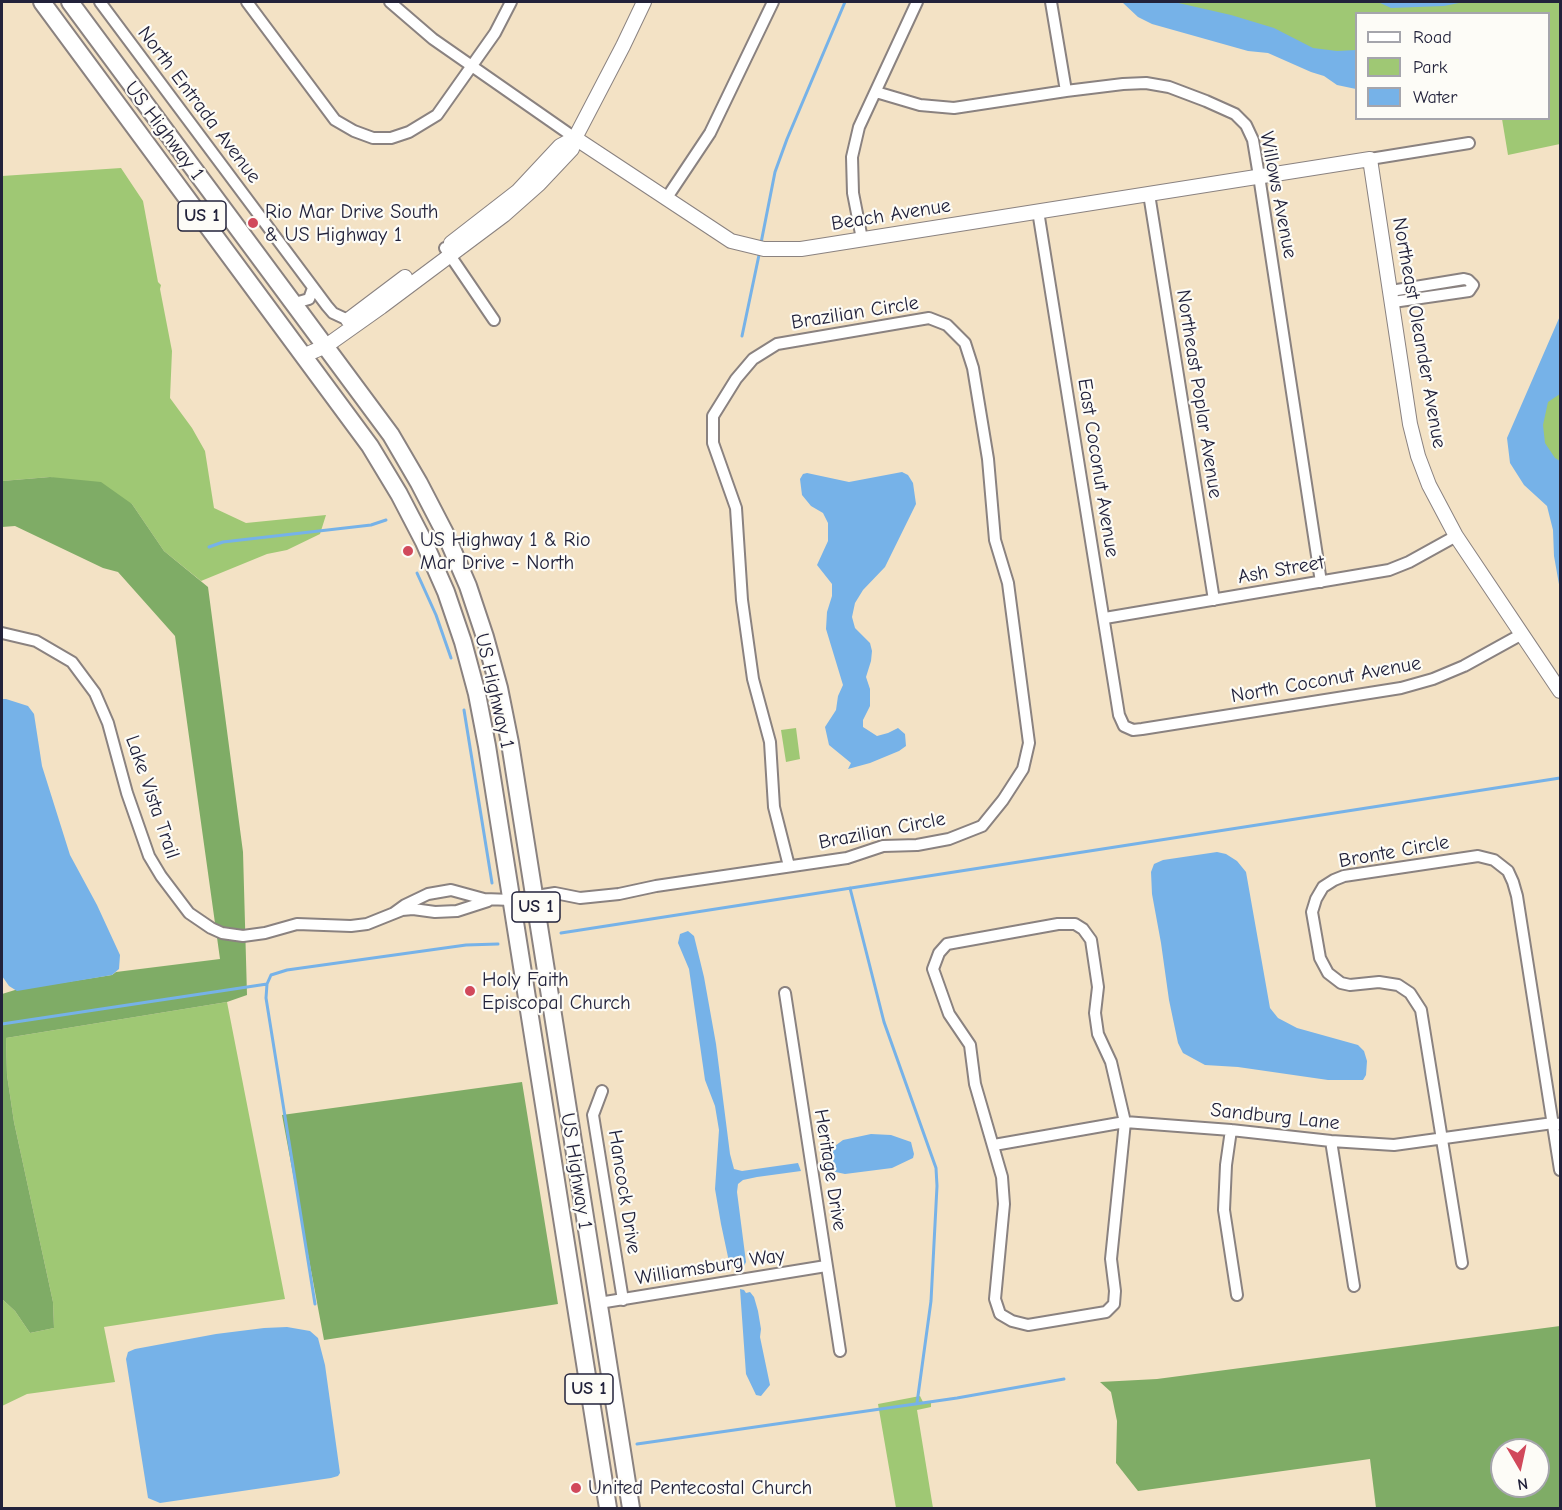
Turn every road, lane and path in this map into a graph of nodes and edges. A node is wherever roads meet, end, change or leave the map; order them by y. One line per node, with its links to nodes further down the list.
1 (42, 2): 29 (main road, US Highway 1 / US 1)
2 (70, 2): 25 (main road, US Highway 1 / US 1)
3 (100, 2): 23 (street, North Entrada Avenue)
4 (247, 2): 11 (street)
5 (390, 2): 11 (street, Beach Avenue)
6 (511, 2): 11 (street)
7 (644, 2): 14 (street)
8 (773, 2): 19 (street)
9 (917, 2): 13 (street)
10 (1051, 2): 12 (street)
11 (472, 65): 14 (street, Beach Avenue)
12 (1066, 91): 13 (street, Willows Avenue); 17 (street, Willows Avenue)
13 (876, 92): 21 (street)
14 (575, 138): 19 (street, Beach Avenue); 22 (street)
15 (1469, 143): 16 (street, Beach Avenue)
16 (1370, 159): 17 (street, Beach Avenue); 24 (street, Northeast Oleander Avenue)
17 (1259, 176): 18 (street, Beach Avenue); 31 (street, Willows Avenue)
18 (1149, 194): 20 (street, Beach Avenue); 32 (street, Northeast Poplar Avenue)
19 (666, 199): 21 (street, Beach Avenue)
20 (1038, 211): 21 (street, Beach Avenue); 33 (street, East Coconut Avenue)
21 (862, 239)
22 (448, 251): 26 (street); 27 (street); 28 (street)
23 (312, 288): 25 (street); 26 (street, North Entrada Avenue)
24 (1392, 297): 24 (street); 30 (street, Northeast Oleander Avenue)
25 (295, 303): 28 (main road, US Highway 1 / US 1)
26 (348, 320): 28 (street)
27 (494, 320)
28 (324, 343): 29 (street); 39 (main road, US Highway 1 / US 1)
29 (305, 355): 41 (main road, US Highway 1 / US 1)
30 (1456, 536): 31 (street, Ash Street); 35 (street, Northeast Oleander Avenue)
31 (1321, 582): 32 (street, Ash Street)
32 (1214, 600): 33 (street, Ash Street)
33 (1105, 618): 37 (street, East Coconut Avenue)
34 (2, 633): 42 (street, Lake Vista Trail)
35 (1522, 634): 36 (street, Northeast Oleander Avenue); 37 (street, North Coconut Avenue)
36 (1560, 691)
37 (1127, 729)
38 (789, 866): 38 (street, Brazilian Circle); 39 (street, Brazilian Circle)
39 (534, 896): 41 (street, Lake Vista Trail); 58 (main road, US Highway 1 / US 1)
40 (494, 899): 41 (street, Lake Vista Trail); 42 (street, Lake Vista Trail); 42 (street, Lake Vista Trail)
41 (512, 900): 54 (main road, US Highway 1 / US 1)
42 (394, 913)
43 (785, 993): 53 (street, Heritage Drive)
44 (602, 1091): 57 (street, Hancock Drive)
45 (1125, 1122): 47 (street, Sandburg Lane); 50 (street, Sandburg Lane); 50 (street); 50 (street)
46 (1558, 1122): 48 (street, Sandburg Lane); 48 (street, Bronte Circle); 51 (street)
47 (1231, 1130): 49 (street, Sandburg Lane); 56 (street)
48 (1443, 1139): 49 (street, Sandburg Lane); 52 (street)
49 (1331, 1141): 55 (street)
50 (994, 1145)
51 (1560, 1170)
52 (1462, 1263)
53 (826, 1266): 57 (street, Williamsburg Way); 59 (street, Heritage Drive)
54 (570, 1269): 58 (main road); 60 (main road, US Highway 1 / US 1)
55 (1354, 1286)
56 (1237, 1295)
57 (623, 1300): 58 (street, Williamsburg Way)
58 (599, 1304): 61 (main road, US Highway 1 / US 1)
59 (840, 1351)
60 (608, 1509)
61 (631, 1509)

